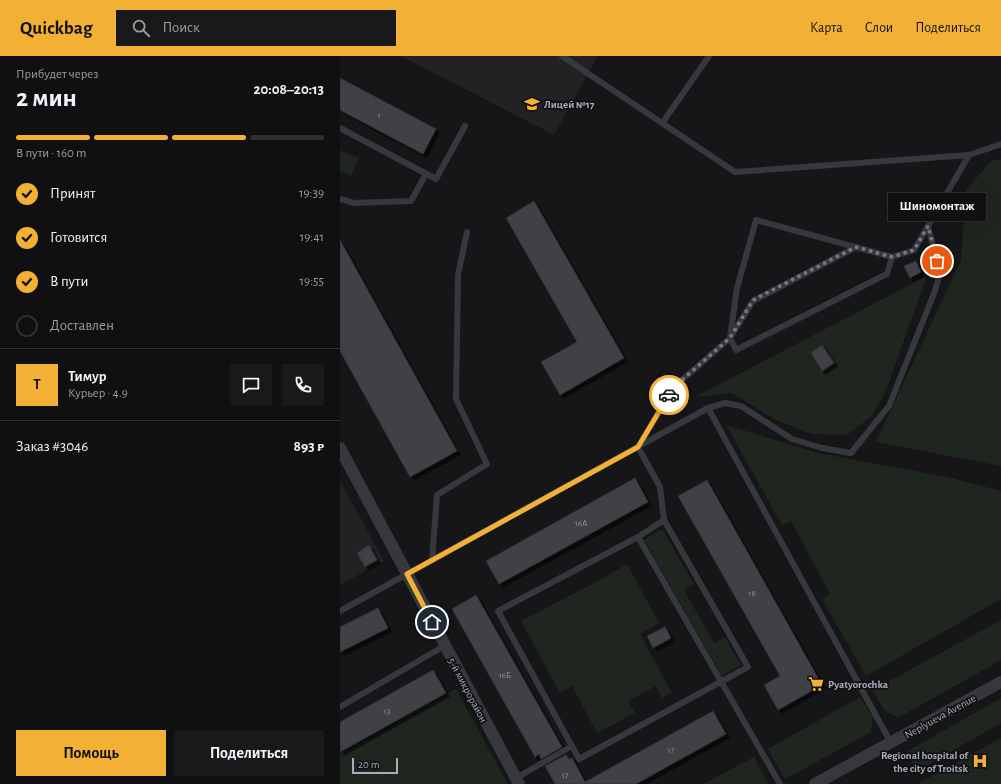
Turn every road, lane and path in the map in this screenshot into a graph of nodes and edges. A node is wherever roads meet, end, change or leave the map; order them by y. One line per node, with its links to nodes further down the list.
1 (562, 56): 3 (lane)
2 (709, 56): 3 (lane)
3 (663, 122): 7 (lane)
4 (465, 126): 8 (lane)
5 (340, 128): 8 (lane)
6 (1001, 144): 7 (lane)
7 (969, 155): 10 (lane)
8 (426, 174): 9 (lane)
9 (340, 198)
10 (928, 226): 13 (lane); 15 (lane)
11 (467, 232): 20 (lane)
12 (856, 247): 13 (lane); 14 (lane); 14 (lane)
13 (892, 257): 14 (lane)
14 (730, 338): 16 (lane)
15 (708, 408): 16 (lane); 27 (lane)
16 (638, 447): 18 (lane); 20 (lane)
17 (340, 448): 21 (street, 5-й микрорайон)
18 (664, 520): 19 (lane); 24 (lane)
19 (638, 537): 24 (lane); 28 (lane)
20 (432, 560): 21 (lane)
21 (407, 574): 22 (lane); 23 (street, 5-й микрорайон)
22 (340, 611)
23 (444, 646): 26 (lane); 29 (street, 5-й микрорайон)
24 (721, 682): 28 (lane); 30 (lane)
25 (1001, 682): 27 (street, Neplyueva Avenue)
26 (340, 707)
27 (891, 743): 31 (street, Neplyueva Avenue)
28 (572, 746): 29 (lane)
29 (517, 781)
30 (780, 784)
31 (814, 784)

